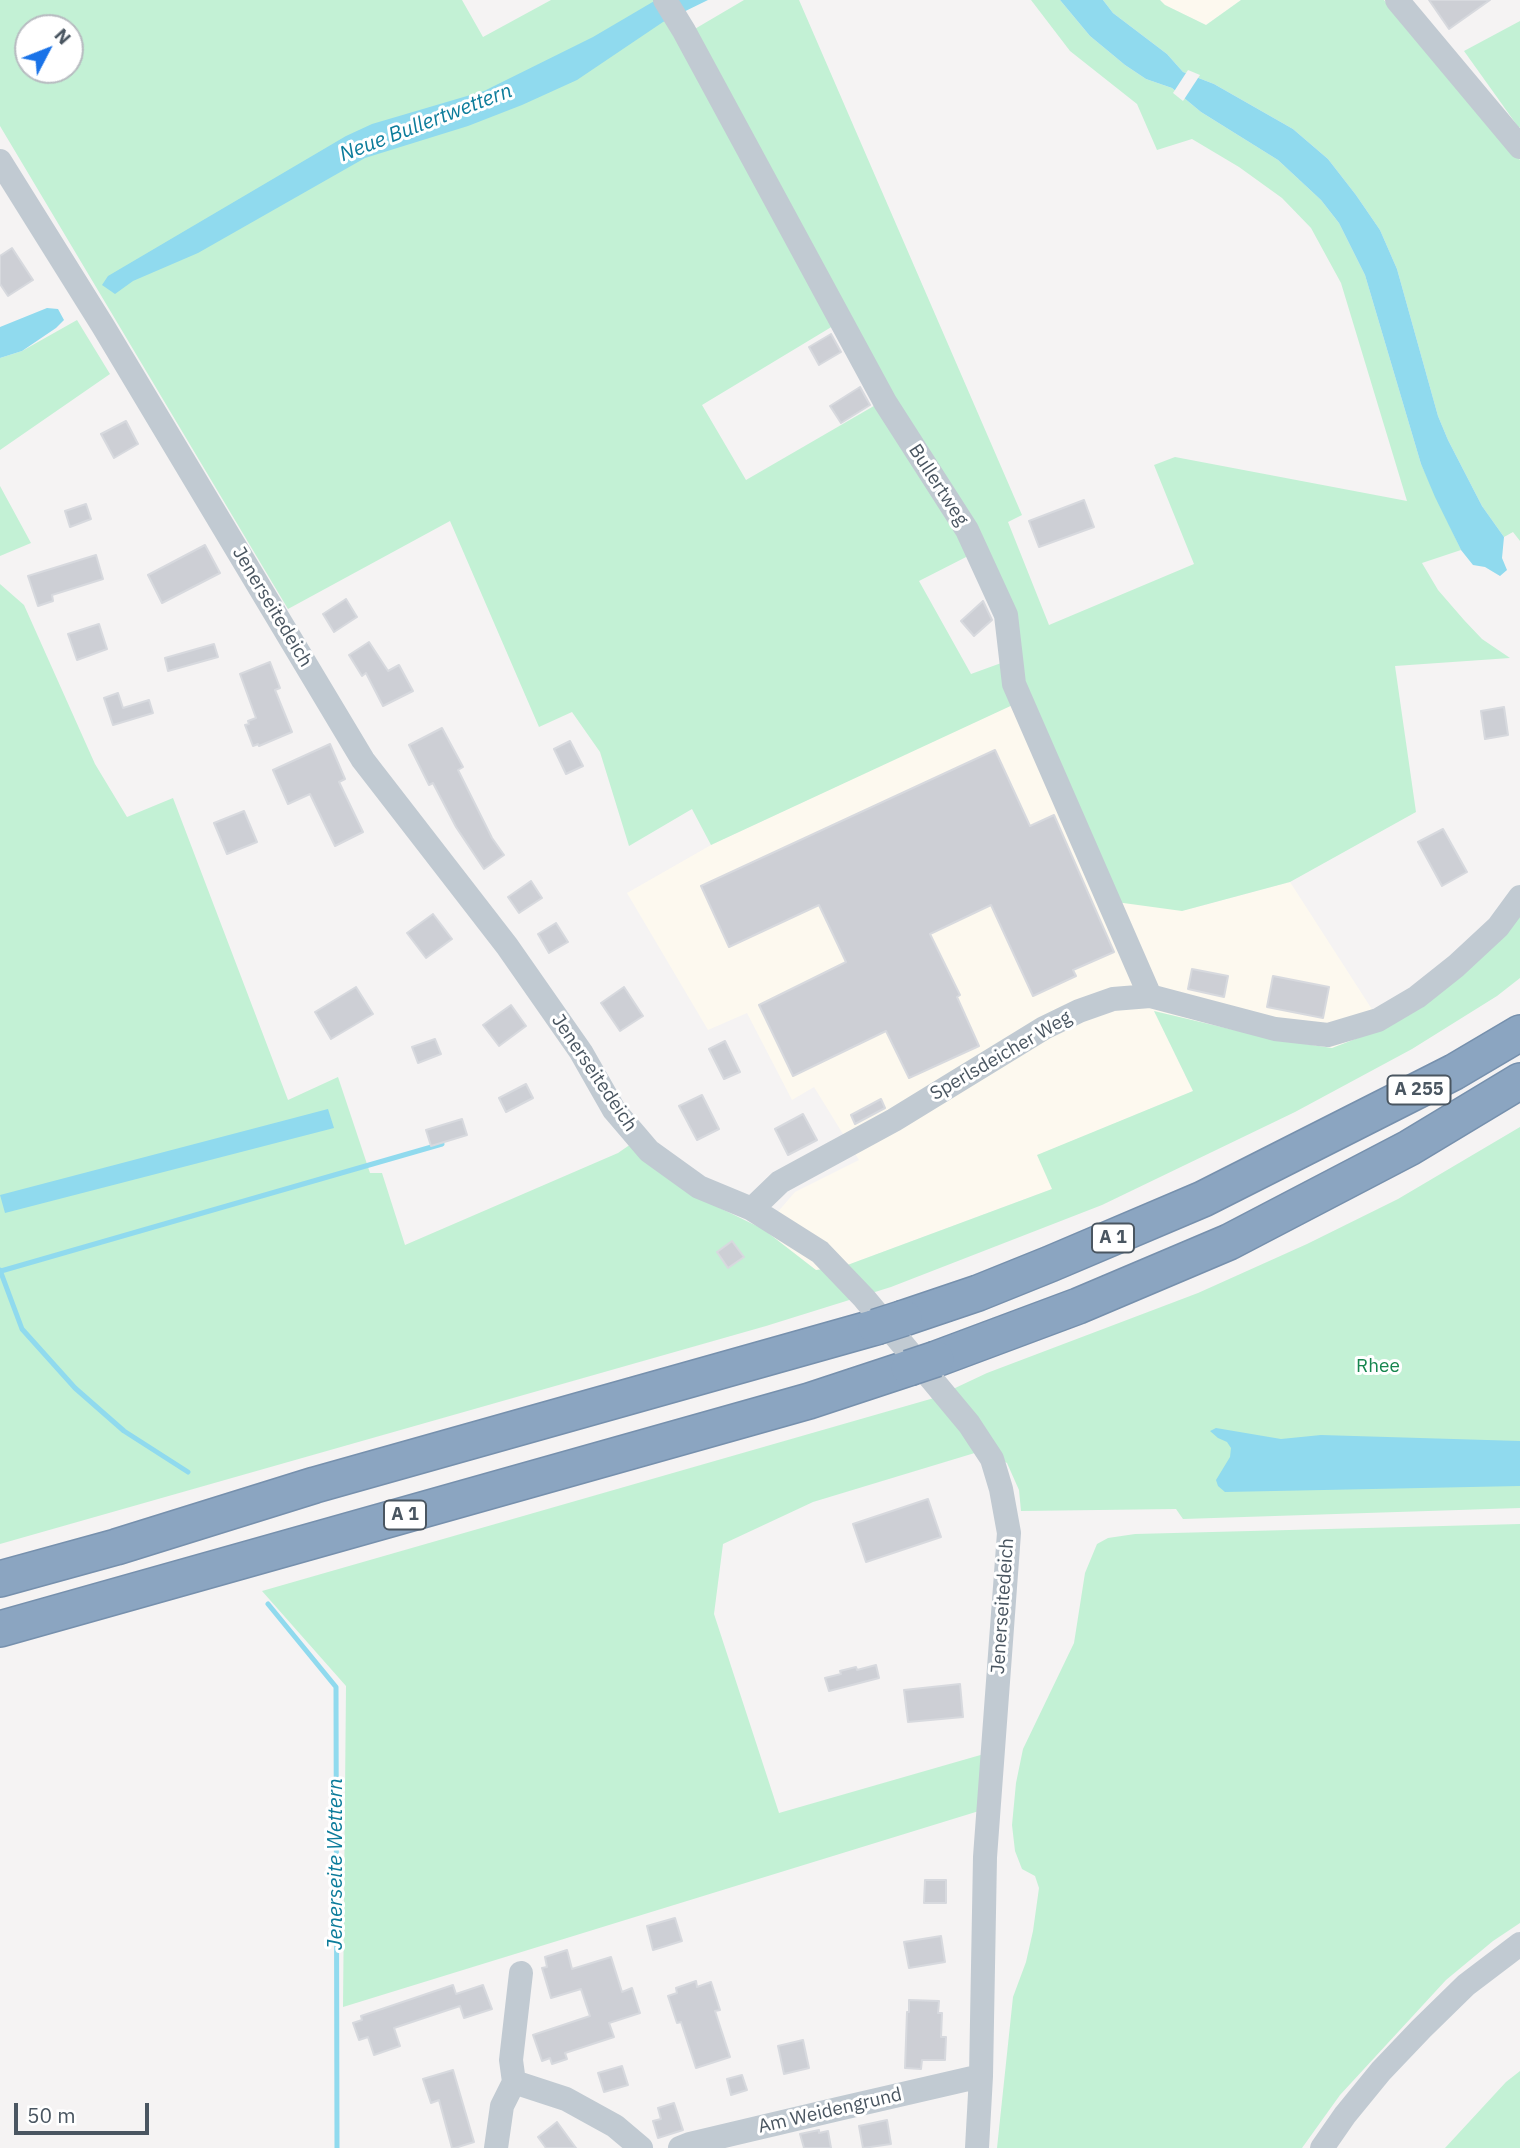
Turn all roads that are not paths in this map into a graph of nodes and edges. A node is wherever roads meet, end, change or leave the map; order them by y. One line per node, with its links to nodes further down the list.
1 (665, 0): 6 (street, Bullertweg)
2 (1397, 0): 3 (street)
3 (1520, 147)
4 (0, 161): 11 (street, Jenerseitedeich)
5 (1520, 897): 6 (street, Sperlsdeicher Weg)
6 (1150, 996): 11 (street, Sperlsdeicher Weg)
7 (1520, 1006): 10 (highway, A 1)
8 (1520, 1033): 10 (highway, A 255)
9 (1520, 1081): 13 (highway, A 1)
10 (1316, 1142): 12 (highway, A 1)
11 (752, 1209): 16 (street, Jenerseitedeich)
12 (0, 1579)
13 (0, 1629)
14 (1520, 1944): 22 (street)
15 (521, 1973): 17 (street)
16 (981, 2076): 20 (street, Am Weidengrund); 21 (street, Jenerseitedeich)
17 (514, 2082): 18 (street); 19 (street)
18 (496, 2148)
19 (640, 2148)
20 (680, 2148)
21 (977, 2148)
22 (1322, 2148)

